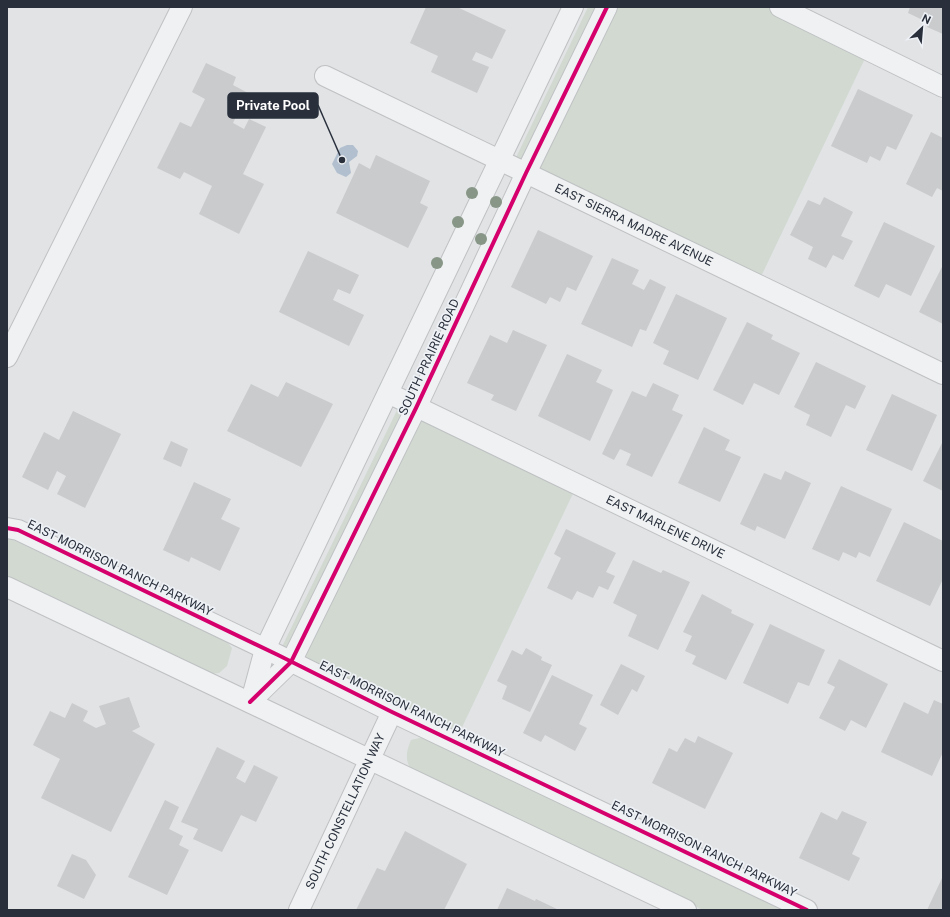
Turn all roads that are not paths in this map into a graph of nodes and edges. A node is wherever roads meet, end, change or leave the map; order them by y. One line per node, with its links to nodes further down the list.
1 (182, 7): 9 (street)
2 (573, 7): 7 (street, SOUTH PRAIRIE ROAD)
3 (607, 7): 8 (street, SOUTH PRAIRIE ROAD)
4 (780, 7): 6 (street)
5 (326, 76): 7 (street, EAST SIERRA MADRE AVENUE)
6 (943, 87)
7 (499, 160): 8 (street, EAST SIERRA MADRE AVENUE); 11 (street, SOUTH PRAIRIE ROAD)
8 (526, 173): 10 (street, EAST SIERRA MADRE AVENUE); 12 (street, SOUTH PRAIRIE ROAD)
9 (7, 357)
10 (943, 374)
11 (388, 393): 12 (street, EAST MARLENE DRIVE); 15 (street, SOUTH PRAIRIE ROAD)
12 (416, 408): 16 (street, EAST MARLENE DRIVE); 17 (street, SOUTH PRAIRIE ROAD)
13 (7, 528): 15 (street, EAST MORRISON RANCH PARKWAY)
14 (7, 587): 18 (street)
15 (265, 649): 17 (street, EAST MORRISON RANCH PARKWAY); 18 (street, SOUTH PRAIRIE ROAD)
16 (943, 661)
17 (291, 662): 18 (street, SOUTH PRAIRIE ROAD); 19 (street, EAST MORRISON RANCH PARKWAY)
18 (250, 702): 20 (street)
19 (392, 712): 20 (street, SOUTH CONSTELLATION WAY); 23 (street, EAST MORRISON RANCH PARKWAY)
20 (370, 759): 21 (street, SOUTH CONSTELLATION WAY); 22 (street)
21 (299, 910)
22 (686, 910)
23 (807, 910)

